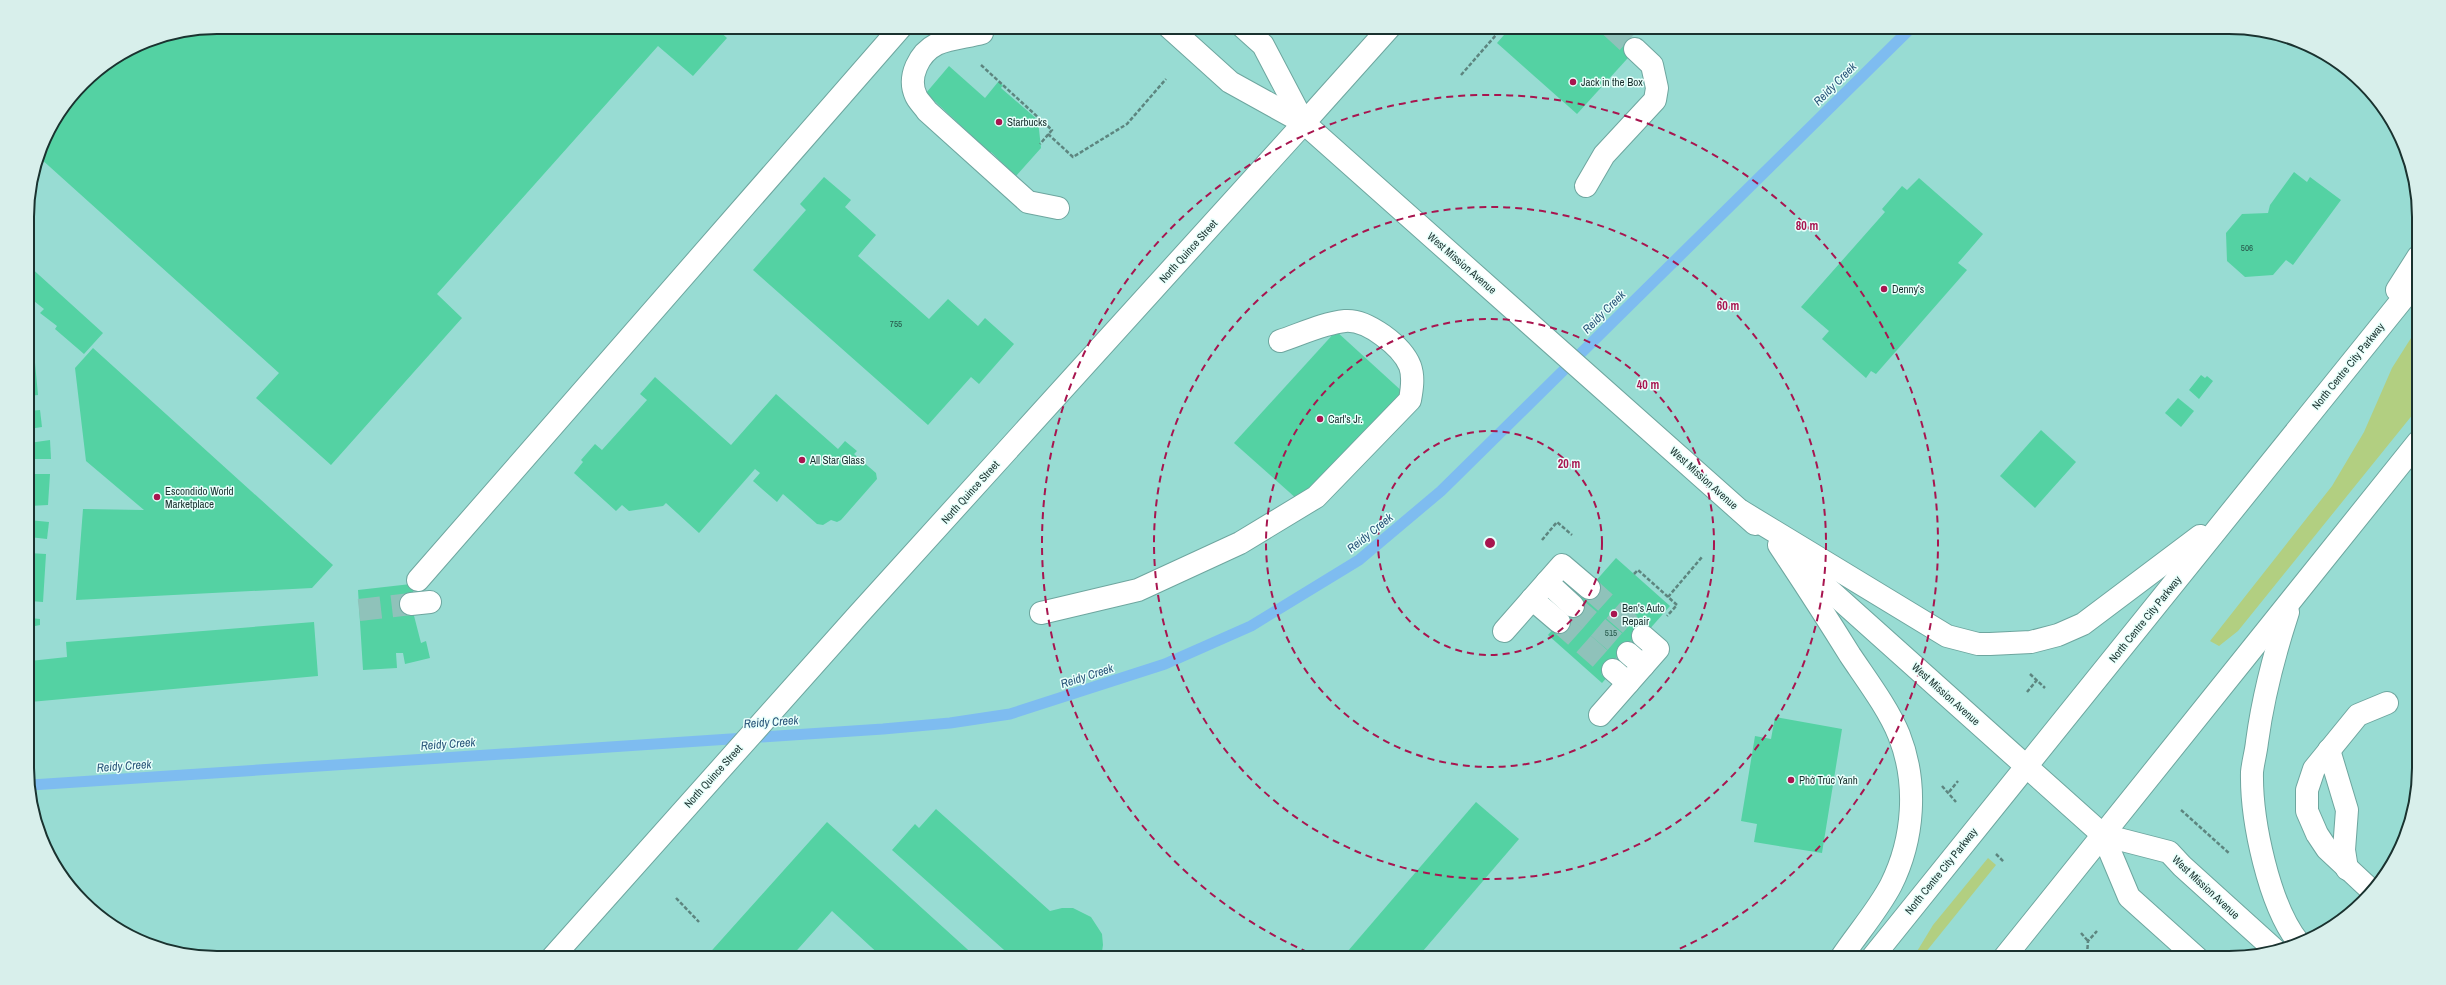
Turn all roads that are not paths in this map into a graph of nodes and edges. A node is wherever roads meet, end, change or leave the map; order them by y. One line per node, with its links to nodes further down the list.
1 (895, 34): 18 (main road)
2 (978, 34): 9 (main road)
3 (1176, 34): 7 (main road, West Mission Avenue)
4 (1251, 34): 7 (main road, West Mission Avenue)
5 (1384, 34): 7 (main road, North Quince Street)
6 (1635, 49): 8 (main road)
7 (1304, 123): 15 (main road, West Mission Avenue); 37 (main road, North Quince Street)
8 (1586, 186)
9 (1058, 208)
10 (2412, 267): 13 (main road)
11 (2412, 287): 13 (main road, North Centre City Parkway)
12 (1280, 341): 24 (main road)
13 (2354, 359): 16 (main road, North Centre City Parkway)
14 (2412, 450): 22 (main road)
15 (1741, 511): 16 (main road); 17 (main road, West Mission Avenue)
16 (2230, 513): 31 (main road, North Centre City Parkway)
17 (1779, 545): 31 (main road, West Mission Avenue); 38 (main road)
18 (418, 580)
19 (1546, 582): 20 (main road); 21 (main road); 23 (main road)
20 (1589, 588)
21 (1532, 599): 25 (main road); 26 (main road)
22 (2291, 601): 32 (main road); 35 (main road)
23 (1573, 606)
24 (1041, 613)
25 (1559, 622)
26 (1504, 631)
27 (1645, 637): 29 (main road)
28 (2387, 703): 30 (main road)
29 (1600, 715)
30 (2329, 750): 33 (main road); 33 (main road)
31 (2026, 767): 32 (main road, West Mission Avenue); 39 (main road, North Centre City Parkway)
32 (2103, 835): 36 (main road, West Mission Avenue); 40 (main road); 41 (main road, West Mission Avenue)
33 (2347, 869): 34 (main road)
34 (2368, 887)
35 (2295, 938)
36 (2271, 946)
37 (558, 951)
38 (1846, 951)
39 (1878, 951)
40 (2010, 951)
41 (2189, 951)

